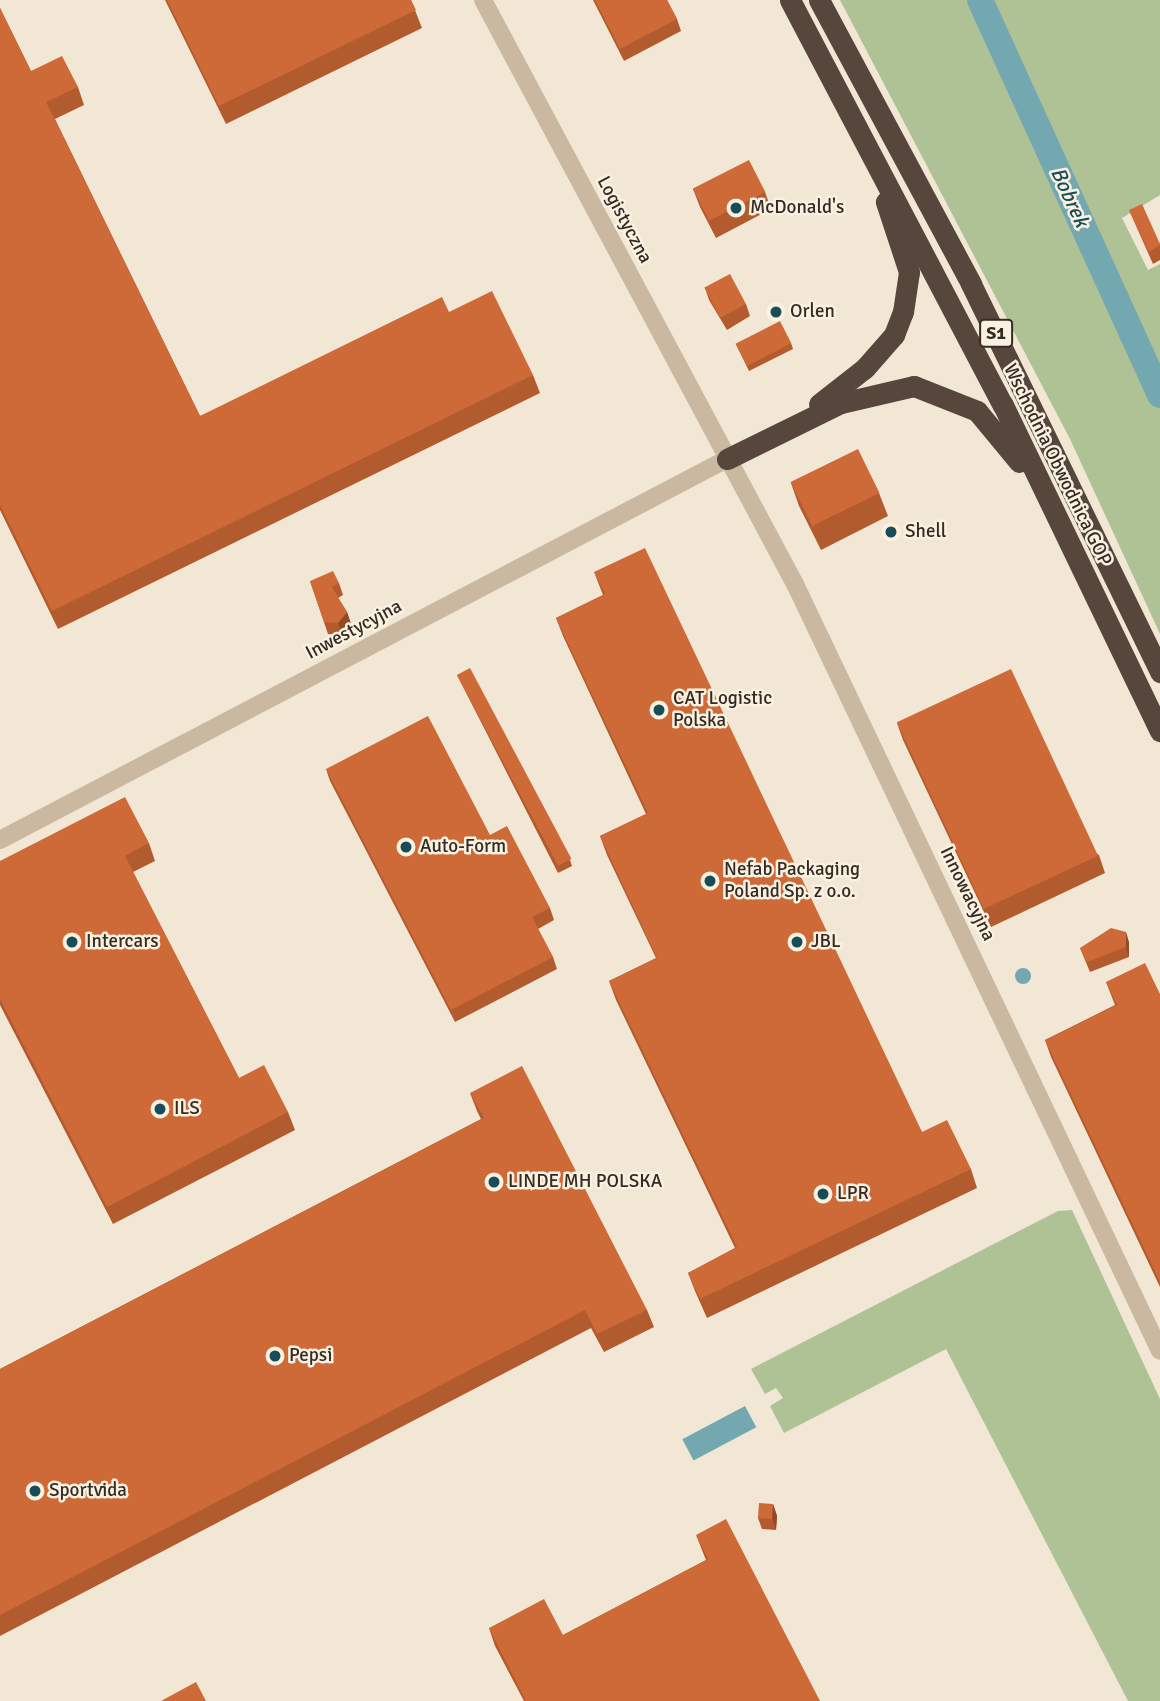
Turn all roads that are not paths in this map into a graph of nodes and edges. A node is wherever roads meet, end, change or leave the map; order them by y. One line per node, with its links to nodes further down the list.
1 (483, 0): 6 (street, Logistyczna)
2 (790, 0): 4 (highway, Wschodnia Obwodnica GOP / S1)
3 (819, 0): 8 (highway, Wschodnia Obwodnica GOP / S1)
4 (865, 138): 5 (highway); 7 (highway, Wschodnia Obwodnica GOP / S1)
5 (799, 420): 6 (highway); 7 (highway)
6 (727, 459): 10 (street, Inwestycyjna); 11 (street, Innowacyjna)
7 (1073, 547): 9 (highway, Wschodnia Obwodnica GOP / S1)
8 (1160, 672)
9 (1160, 731)
10 (0, 840)
11 (1160, 1352)

